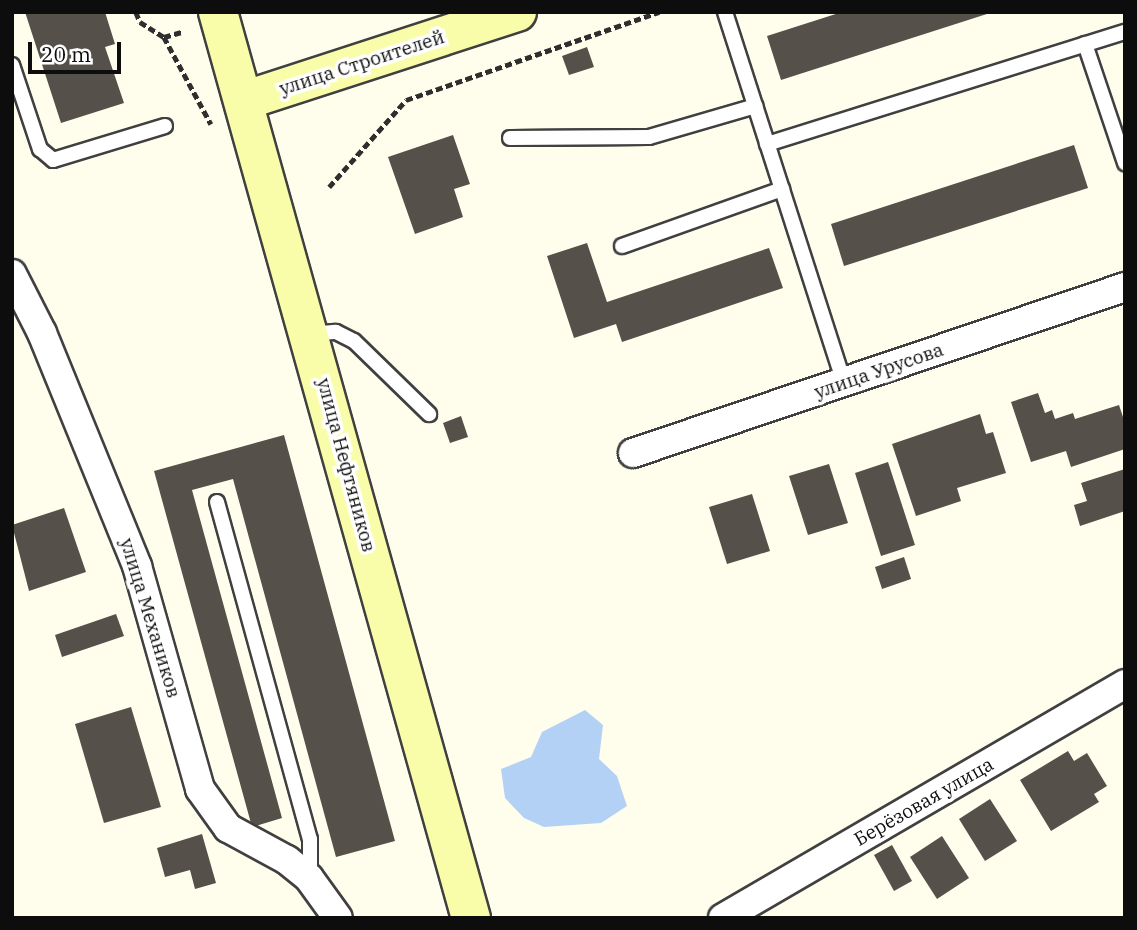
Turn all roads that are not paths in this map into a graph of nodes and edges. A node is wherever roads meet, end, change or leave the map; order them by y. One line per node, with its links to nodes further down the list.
1 (218, 12): 7 (main road, улица Нефтяников)
2 (517, 12): 7 (main road, улица Строителей)
3 (724, 12): 8 (lane)
4 (1125, 32): 5 (lane)
5 (1085, 44): 11 (lane); 12 (lane)
6 (12, 65): 9 (lane)
7 (246, 100): 17 (main road, улица Нефтяников)
8 (756, 106): 10 (lane); 11 (lane)
9 (165, 126)
10 (510, 138)
11 (767, 145): 13 (lane)
12 (1125, 163)
13 (782, 188): 14 (lane); 18 (lane)
14 (622, 246)
15 (12, 274): 23 (street, улица Механиков)
16 (1125, 288): 18 (street, улица Урусова)
17 (310, 334): 19 (lane); 25 (main road, улица Нефтяников)
18 (844, 383): 20 (street, улица Урусова)
19 (429, 414)
20 (634, 453)
21 (217, 502): 23 (lane)
22 (1125, 684): 26 (street, Берёзовая улица)
23 (310, 878): 24 (street, улица Механиков)
24 (338, 918)
25 (471, 918)
26 (723, 918)

